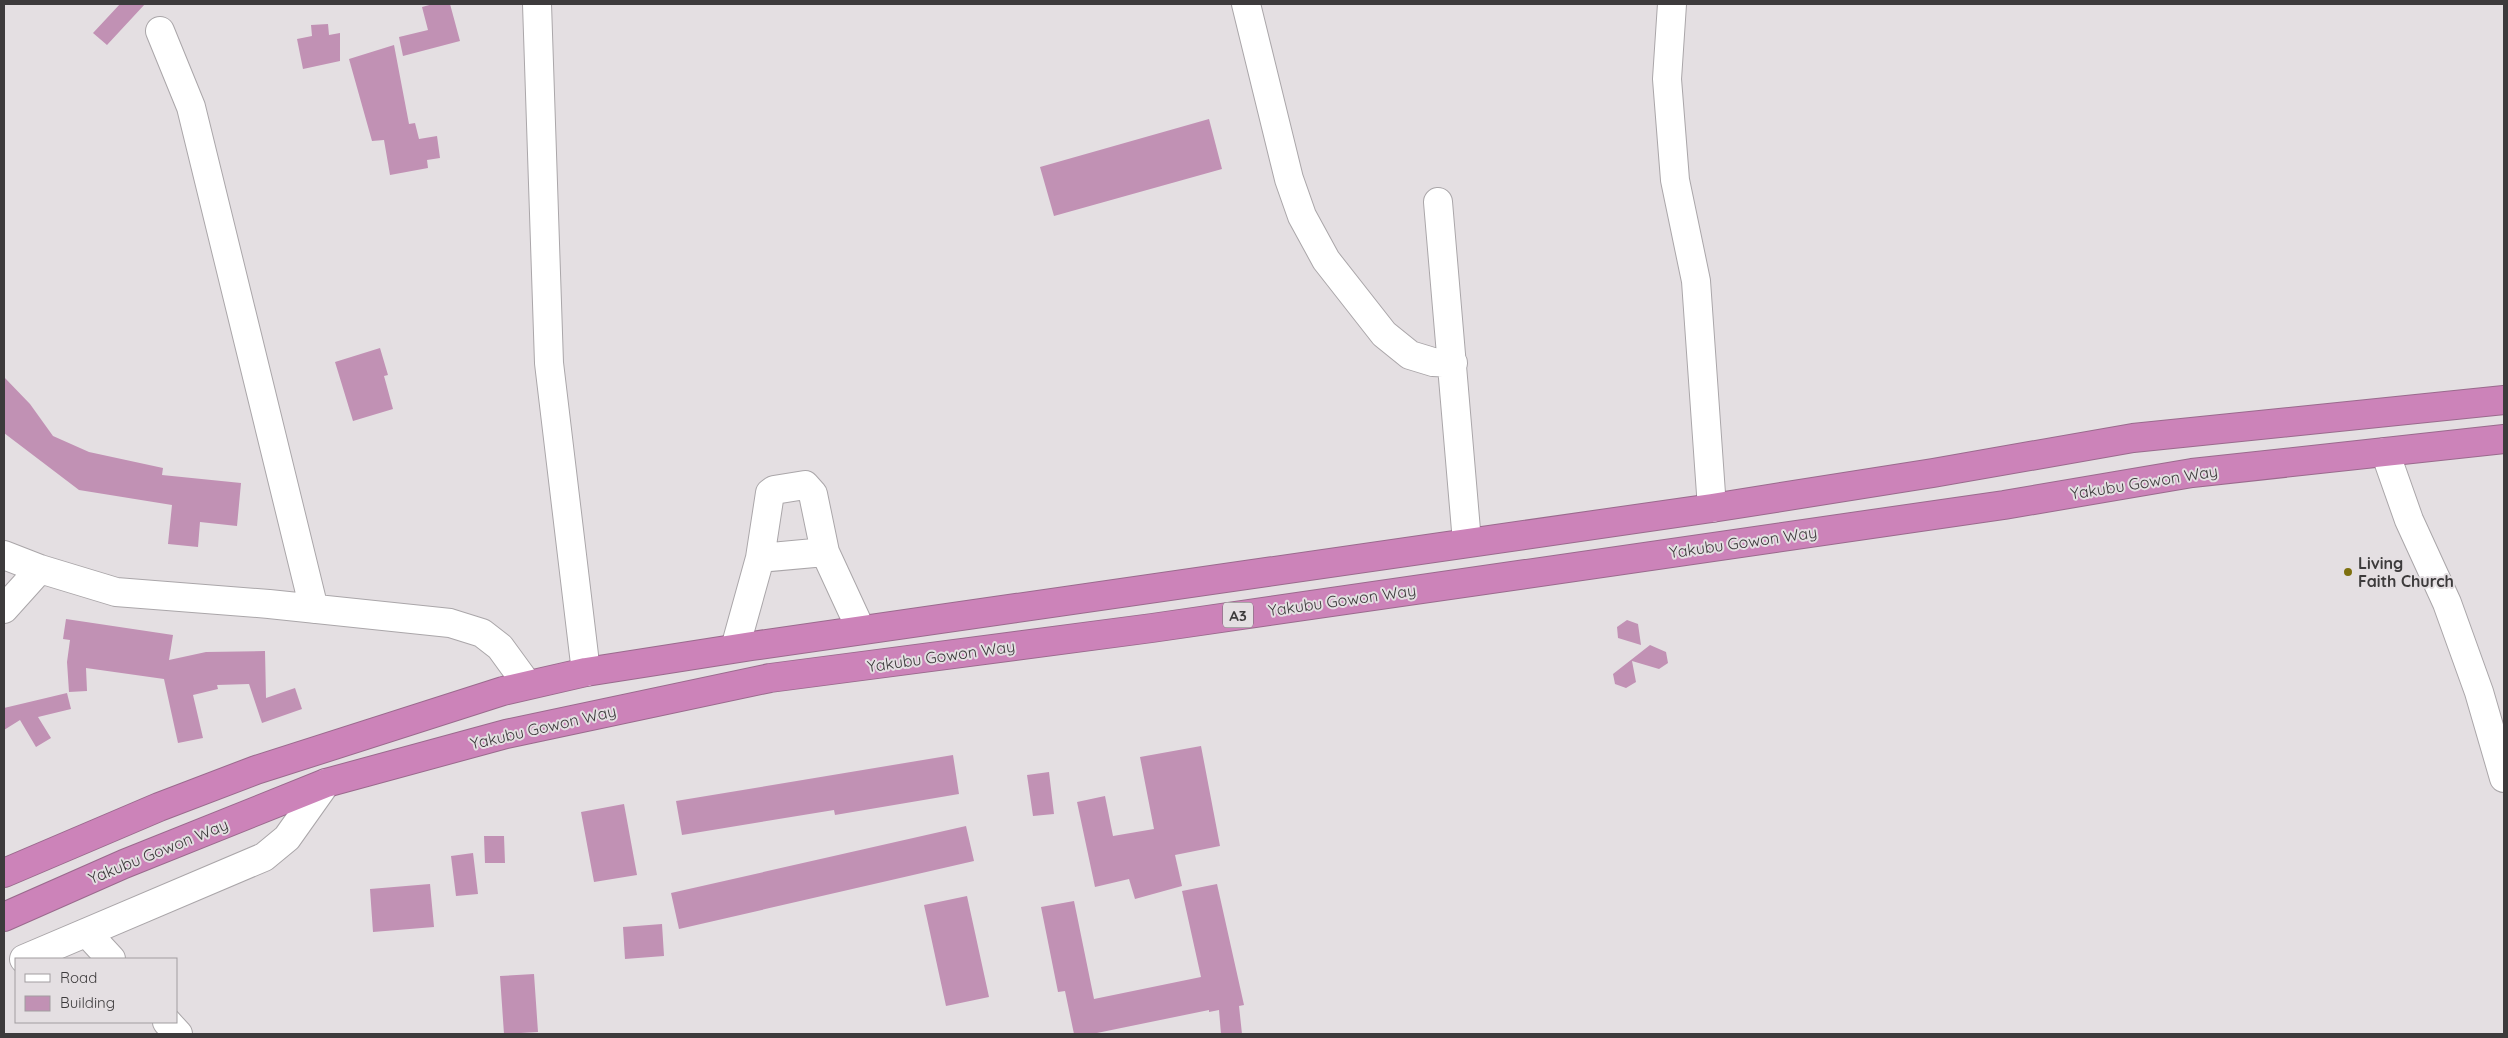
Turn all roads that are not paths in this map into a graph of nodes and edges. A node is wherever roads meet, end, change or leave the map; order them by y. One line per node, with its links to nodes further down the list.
1 (537, 4): 22 (street)
2 (1246, 4): 6 (street)
3 (1672, 4): 10 (street)
4 (160, 31): 19 (street)
5 (1438, 202): 6 (street)
6 (1453, 363): 11 (street)
7 (2504, 400): 10 (highway)
8 (2502, 445): 9 (highway, Yakubu Gowon Way / A3)
9 (2385, 452): 17 (highway, Yakubu Gowon Way / A3); 24 (street)
10 (1712, 508): 11 (highway)
11 (1467, 542): 15 (highway)
12 (825, 552): 14 (street); 14 (street); 20 (street)
13 (4, 555): 16 (street)
14 (760, 558): 21 (street)
15 (1345, 559): 17 (highway); 20 (highway)
16 (40, 569): 18 (street); 19 (street)
17 (1352, 599): 25 (highway, Yakubu Gowon Way / A3)
18 (4, 609)
19 (314, 609): 23 (street)
20 (861, 630): 21 (highway)
21 (735, 648): 22 (highway)
22 (586, 672): 23 (highway)
23 (527, 684): 26 (highway)
24 (2504, 778)
25 (326, 783): 27 (highway, Yakubu Gowon Way / A3); 28 (street)
26 (4, 873)
27 (4, 917)
28 (87, 933): 29 (street); 30 (street)
29 (26, 958)
30 (110, 958)
31 (168, 1023): 32 (street)
32 (178, 1034)

